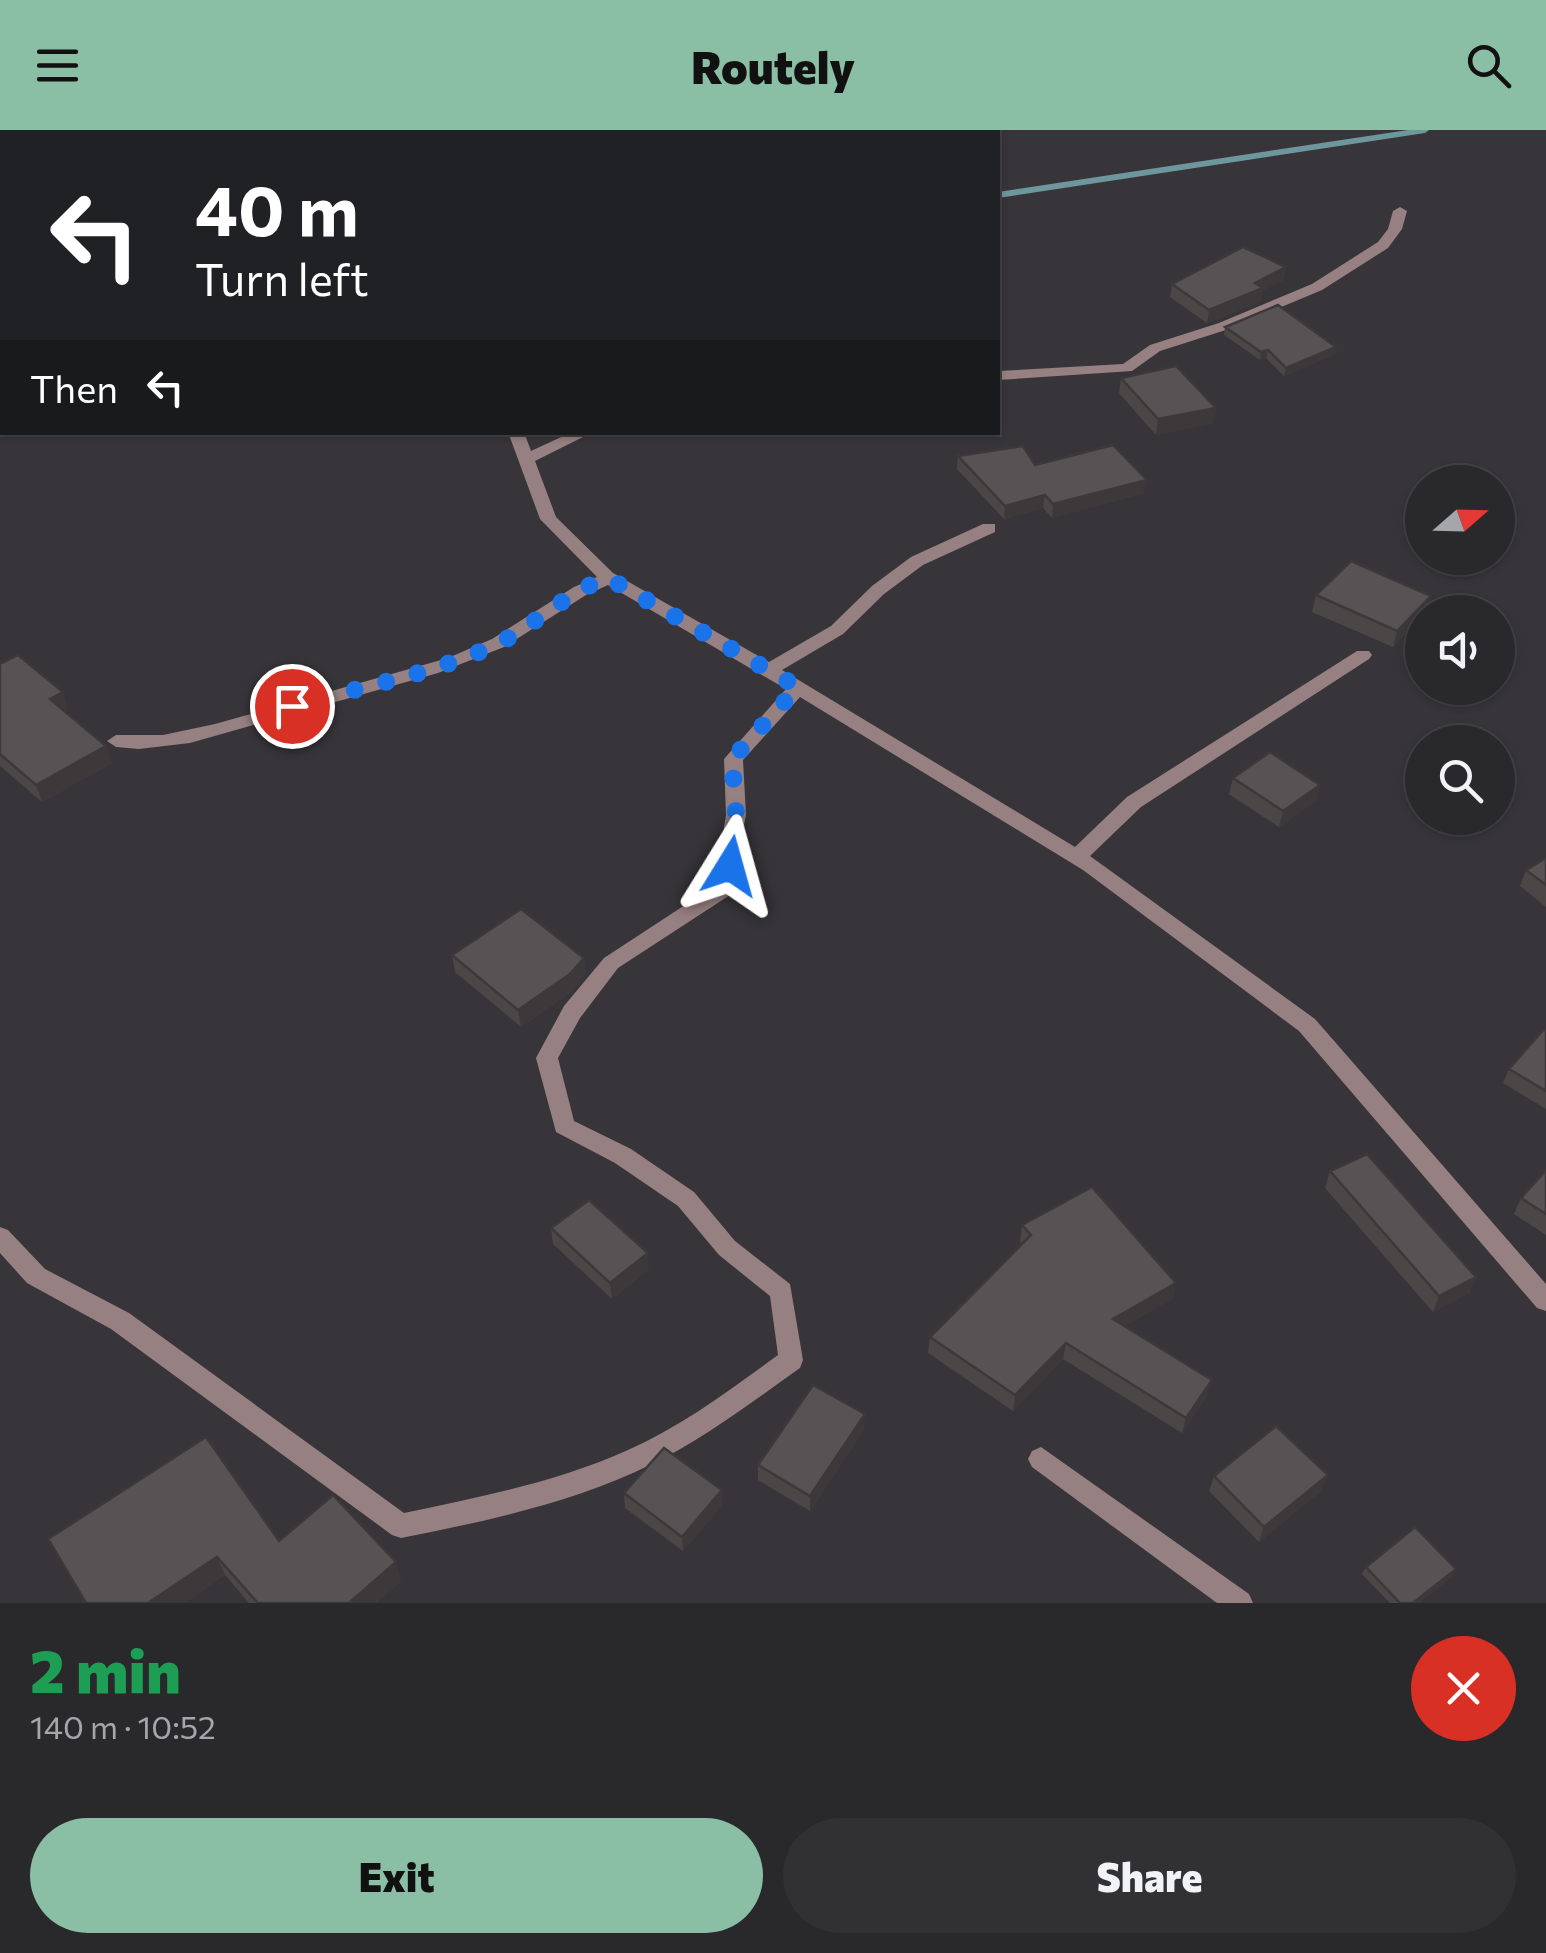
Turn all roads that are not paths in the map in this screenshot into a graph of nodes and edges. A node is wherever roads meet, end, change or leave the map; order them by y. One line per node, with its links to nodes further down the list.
1 (1400, 210): 2 (street)
2 (1000, 376)
3 (517, 435): 5 (street)
4 (579, 435): 5 (street)
5 (527, 459): 7 (street)
6 (990, 528): 9 (street)
7 (608, 578): 9 (street); 11 (street)
8 (1363, 655): 12 (street)
9 (769, 670): 10 (street)
10 (798, 687): 12 (street); 13 (street)
11 (116, 741)
12 (1076, 857): 14 (street)
13 (0, 1236)
14 (1546, 1301)
15 (1041, 1459): 16 (street)
16 (1239, 1603)

